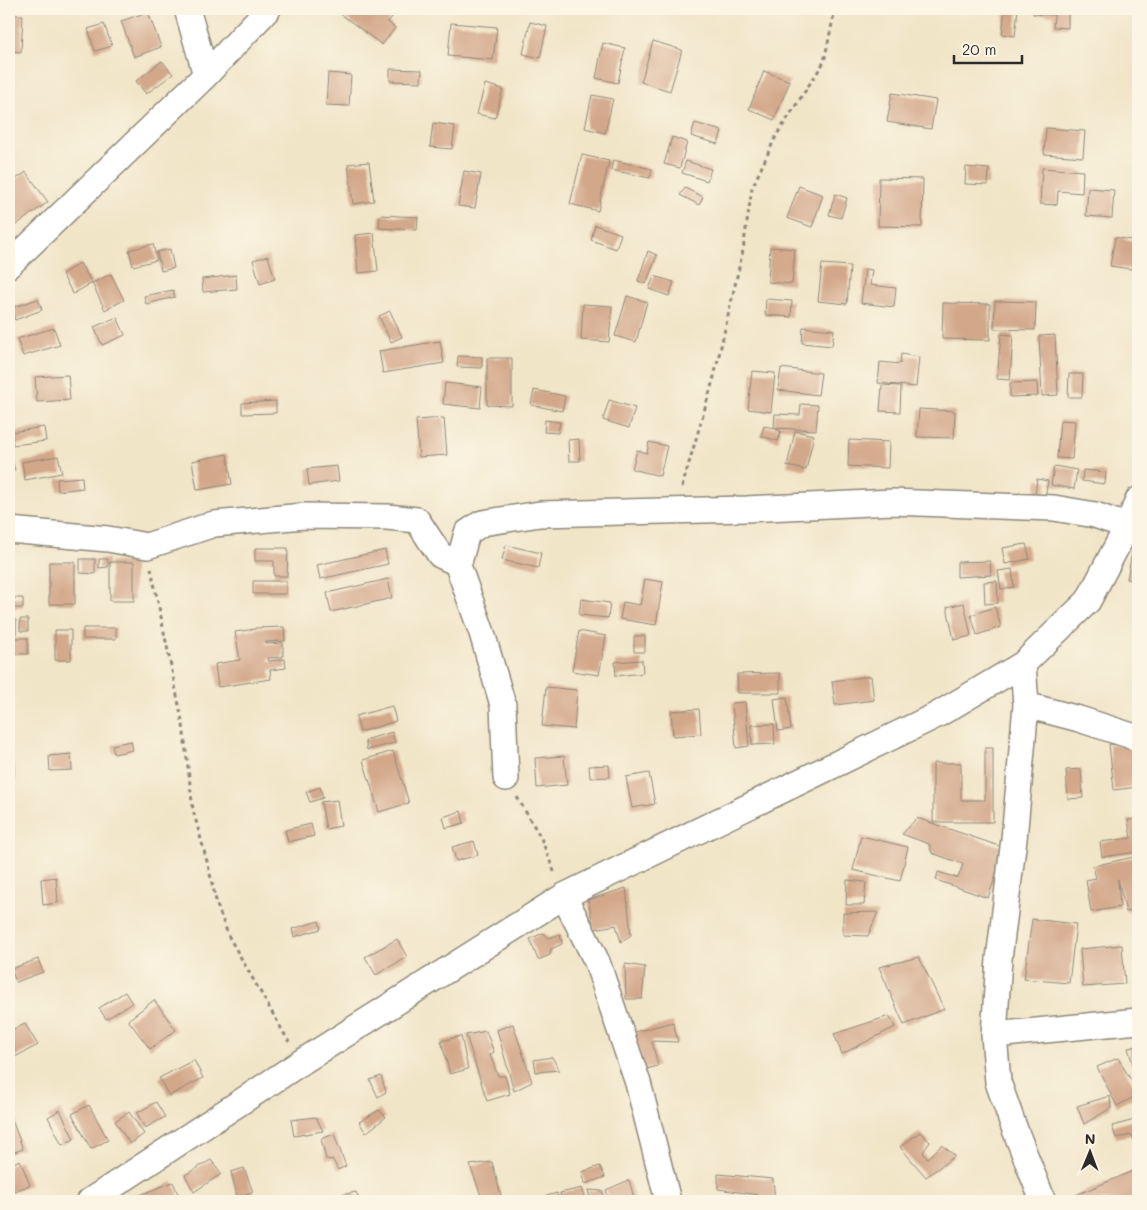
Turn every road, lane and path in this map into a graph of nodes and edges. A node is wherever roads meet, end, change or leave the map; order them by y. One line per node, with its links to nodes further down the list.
1 (187, 9): 4 (street)
2 (268, 9): 4 (street)
3 (834, 9): 7 (path)
4 (206, 75): 5 (street)
5 (9, 265)
6 (1138, 500): 8 (street)
7 (676, 511): 8 (street); 11 (street)
8 (1126, 526): 12 (street)
9 (9, 530): 10 (street)
10 (147, 546): 11 (street); 19 (path)
11 (458, 566): 15 (street)
12 (1023, 664): 13 (street); 16 (street)
13 (1026, 705): 14 (street); 18 (street)
14 (1138, 738)
15 (506, 778): 16 (path)
16 (564, 896): 19 (street); 21 (street)
17 (1138, 1021): 18 (street)
18 (994, 1035): 22 (street)
19 (300, 1063): 20 (street)
20 (90, 1201)
21 (668, 1201)
22 (1043, 1201)

